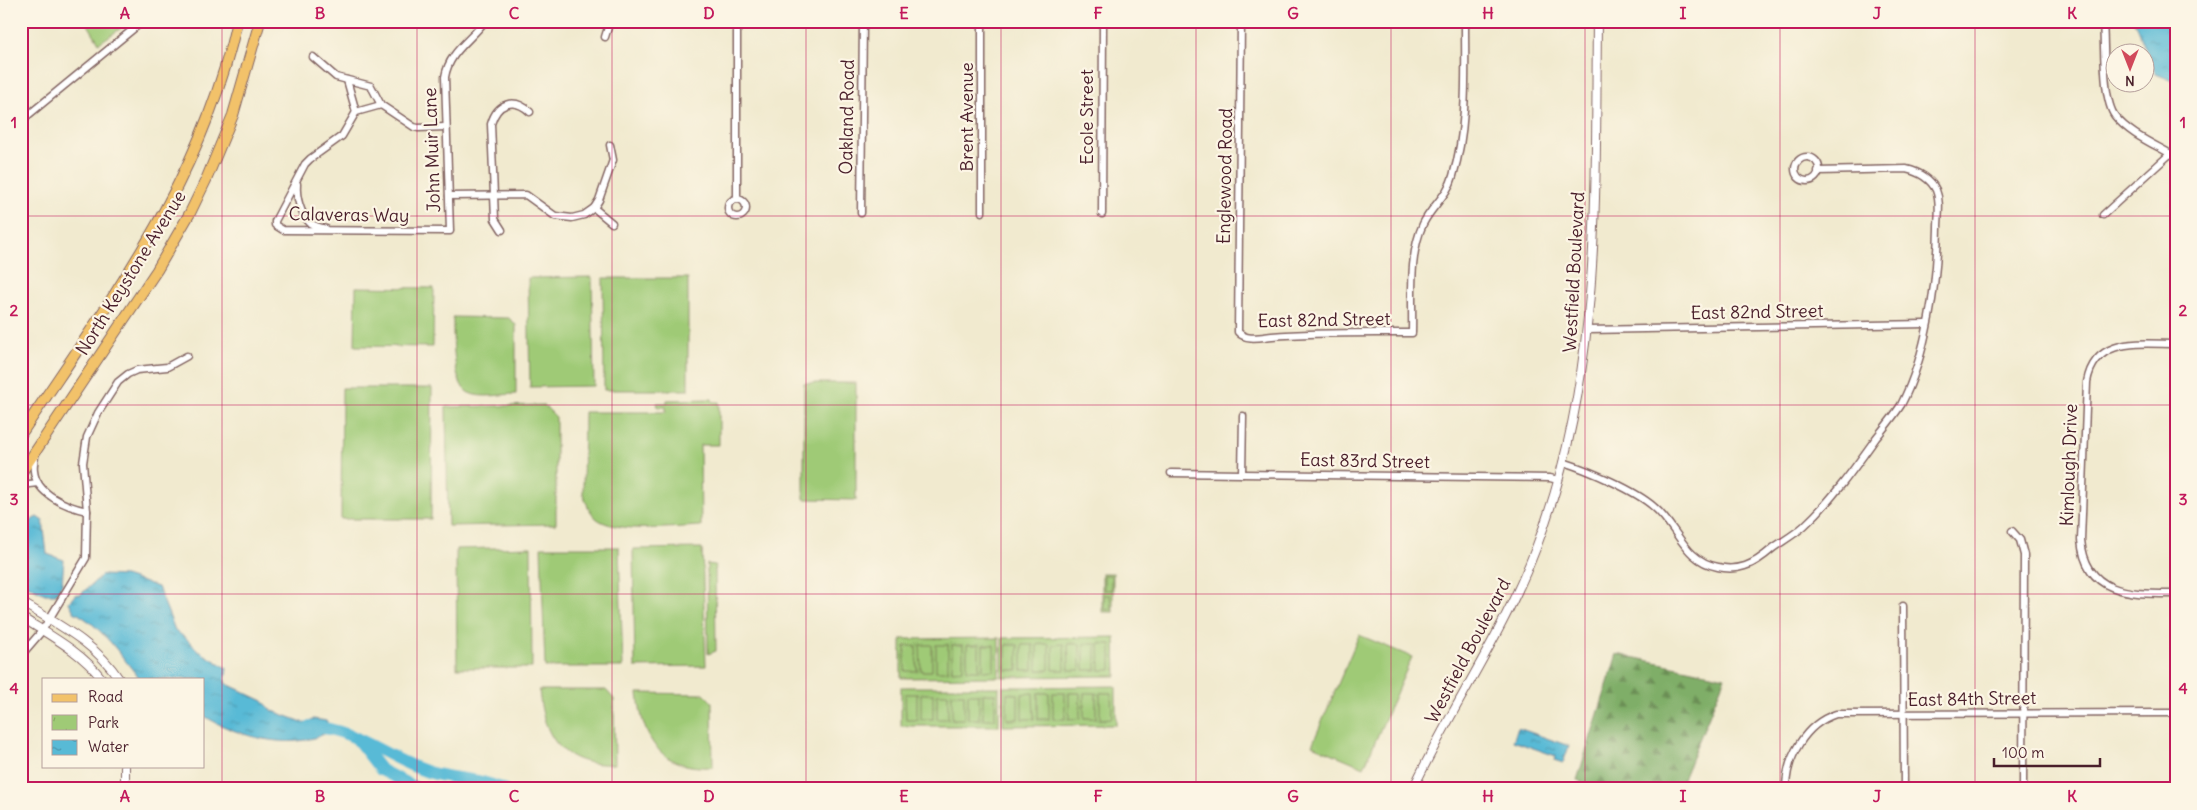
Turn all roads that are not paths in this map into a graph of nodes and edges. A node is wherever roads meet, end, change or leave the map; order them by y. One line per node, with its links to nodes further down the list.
1 (142, 21): 20 (street)
2 (237, 21): 44 (main road, North Keystone Avenue)
3 (260, 21): 45 (main road, North Keystone Avenue)
4 (485, 21): 21 (street, John Muir Lane)
5 (610, 21): 14 (street)
6 (737, 21): 28 (street)
7 (863, 21): 31 (street, Oakland Road)
8 (982, 21): 30 (street, Brent Avenue)
9 (1103, 21): 32 (street, Ecole Street)
10 (1242, 21): 40 (street, Englewood Road)
11 (1464, 21): 40 (street, East 82nd Street)
12 (1597, 21): 39 (street, Westfield Boulevard)
13 (2103, 21): 23 (street)
14 (605, 37)
15 (313, 56): 16 (street)
16 (347, 80): 17 (street); 18 (street)
17 (381, 105): 18 (street); 21 (street)
18 (356, 112): 25 (street)
19 (530, 112): 26 (street)
20 (21, 121)
21 (445, 127): 27 (street, John Muir Lane)
22 (610, 145): 29 (street)
23 (2173, 155): 33 (street)
24 (1818, 171): 38 (street)
25 (298, 178): 36 (street); 36 (street, Calaveras Way)
26 (494, 194): 27 (street); 29 (street); 35 (street)
27 (449, 196): 37 (street, John Muir Lane)
28 (737, 199)
29 (594, 208): 34 (street)
30 (982, 212)
31 (861, 213)
32 (1102, 214)
33 (2103, 215)
34 (612, 223)
35 (502, 230)
36 (329, 231): 37 (street, Calaveras Way)
37 (450, 231)
38 (1926, 324): 39 (street, East 82nd Street); 46 (street)
39 (1588, 330): 46 (street, Westfield Boulevard)
40 (1238, 332)
41 (2176, 344): 55 (street, Kimlough Drive)
42 (187, 356): 53 (street)
43 (1242, 416): 49 (street)
44 (21, 434)
45 (35, 452): 47 (main road, North Keystone Avenue); 51 (street)
46 (1563, 462): 50 (street, Westfield Boulevard)
47 (21, 472)
48 (1171, 473): 49 (street, East 83rd Street)
49 (1242, 474): 50 (street, East 83rd Street)
50 (1558, 480): 69 (street, Westfield Boulevard)
51 (38, 483): 52 (street); 53 (street)
52 (21, 484)
53 (87, 511): 59 (street)
54 (2012, 530): 64 (street)
55 (2176, 594)
56 (21, 602): 59 (street)
57 (1903, 606): 66 (street)
58 (21, 617): 60 (street)
59 (49, 619): 60 (street); 63 (street)
60 (42, 631): 61 (street); 62 (street)
61 (23, 653)
62 (101, 678)
63 (118, 678)
64 (2024, 713): 65 (street, East 84th Street); 66 (street, East 84th Street); 72 (street)
65 (2176, 714)
66 (1904, 715): 70 (street, East 84th Street); 71 (street)
67 (125, 768): 68 (street)
68 (125, 789)
69 (1413, 789)
70 (1786, 789)
71 (1904, 789)
72 (2023, 789)

